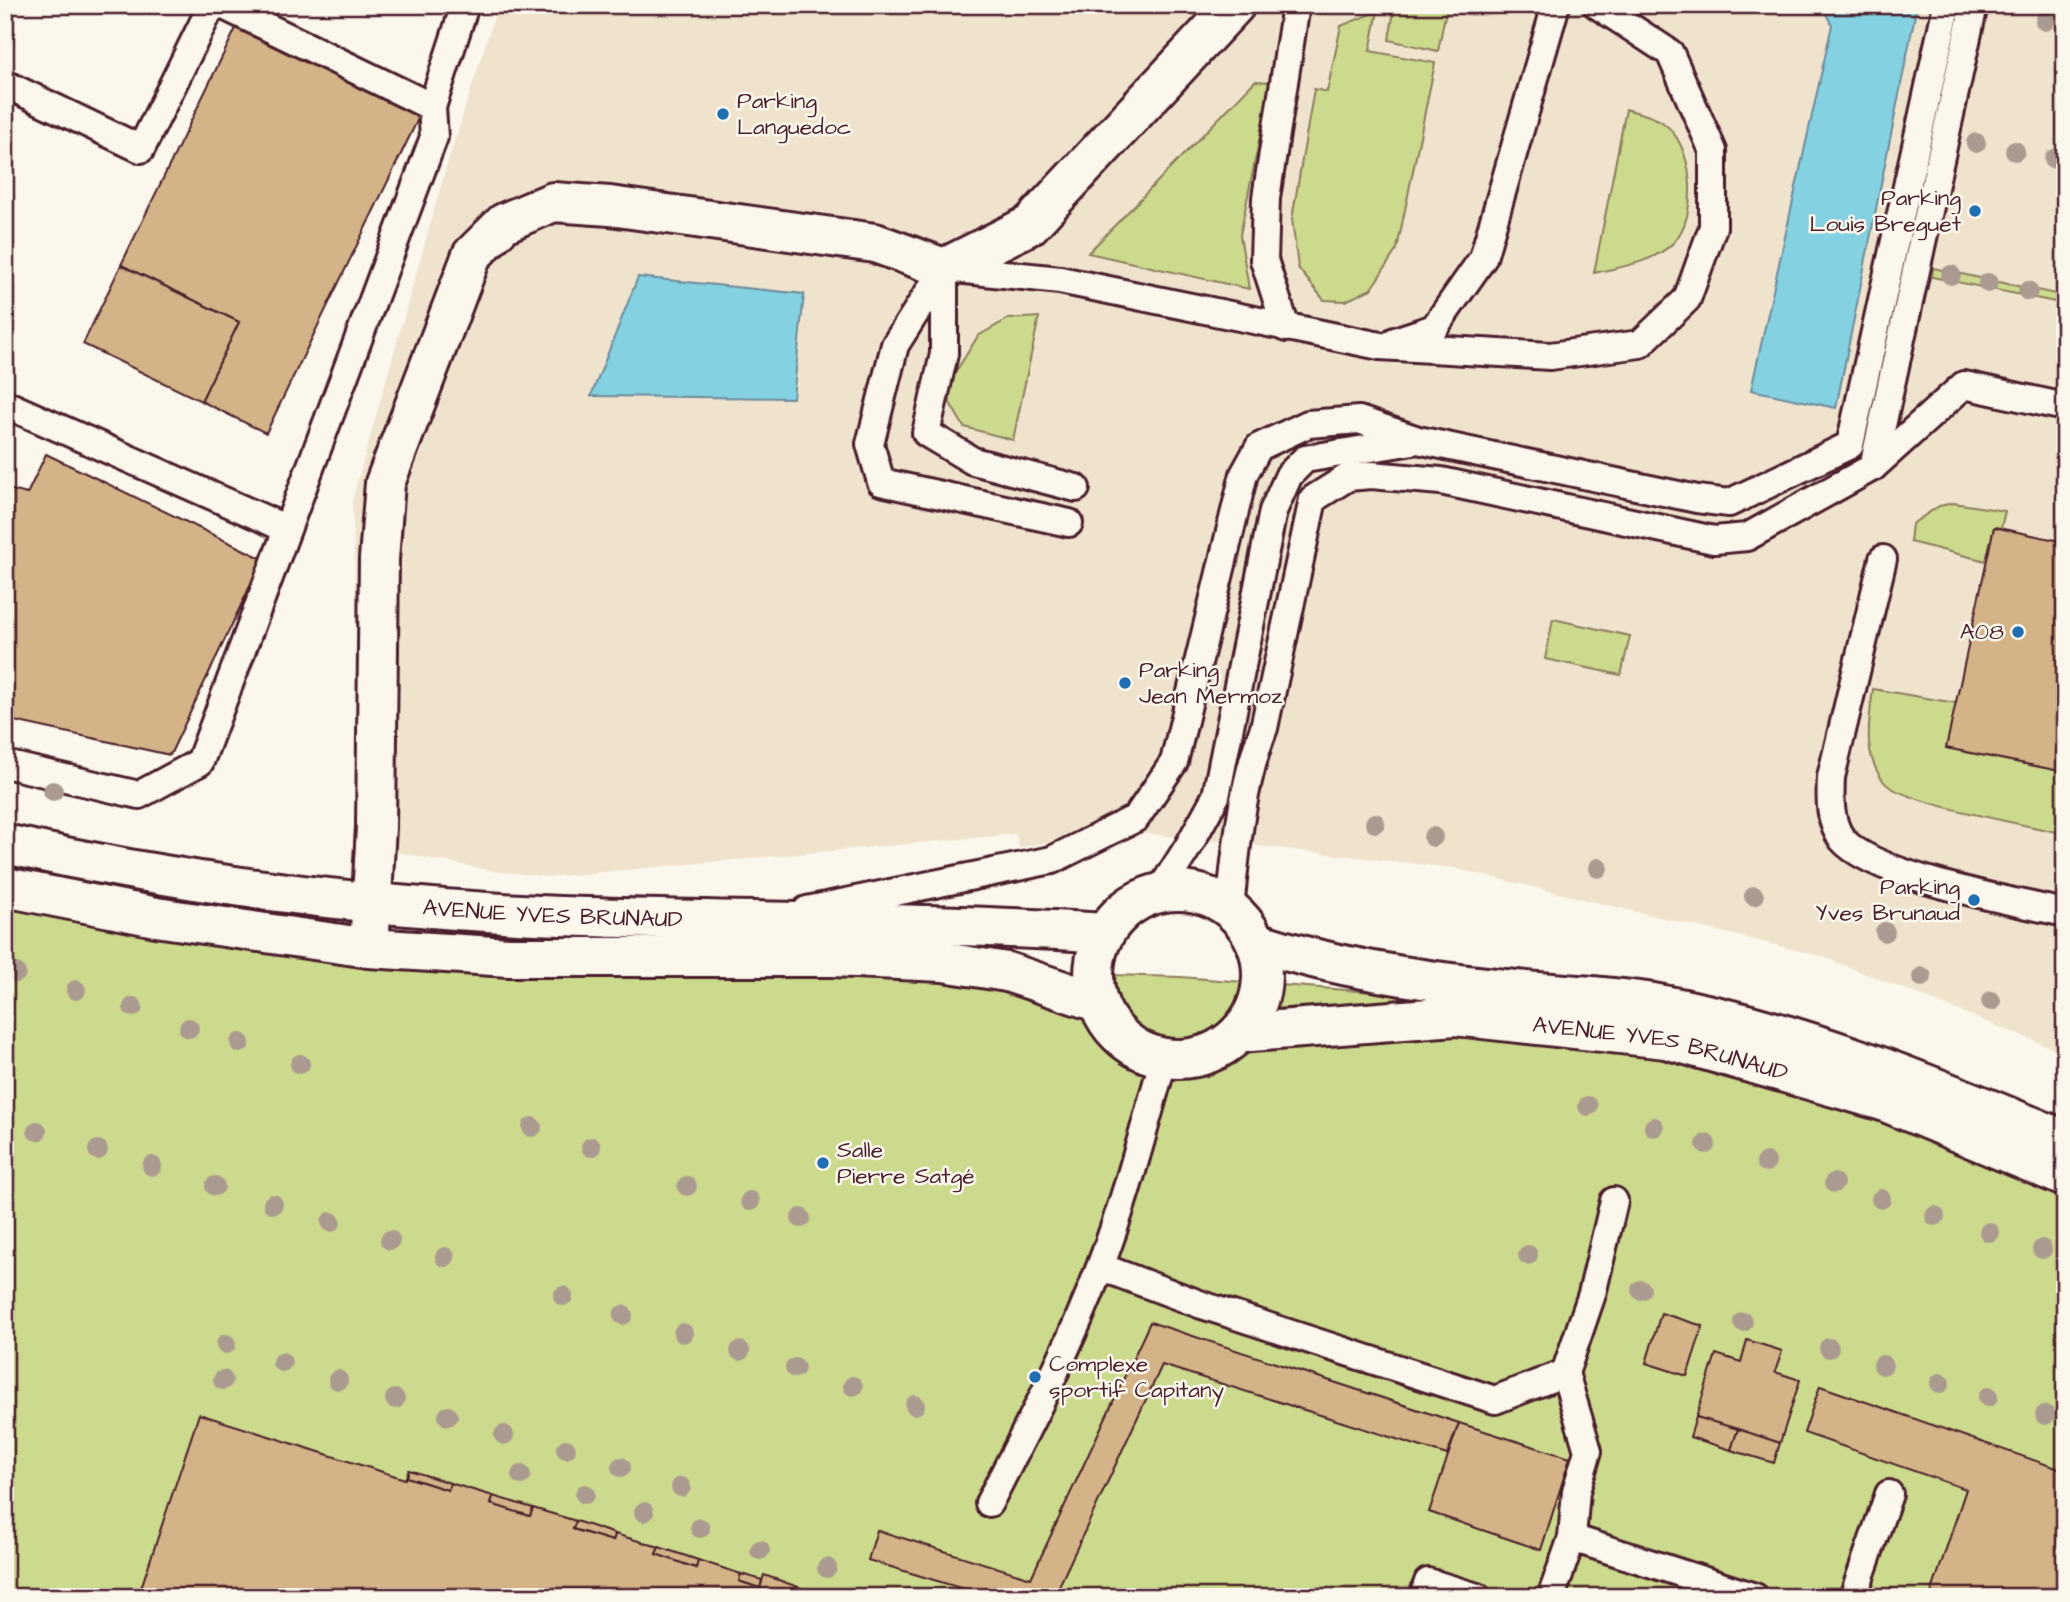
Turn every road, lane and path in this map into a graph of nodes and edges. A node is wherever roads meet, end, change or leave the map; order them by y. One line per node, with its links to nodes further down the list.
1 (212, 5): 10 (lane)
2 (222, 5): 11 (lane)
3 (466, 5): 11 (lane)
4 (1235, 5): 12 (street)
5 (1296, 5): 13 (lane)
6 (1556, 5): 14 (lane)
7 (1597, 5): 14 (lane)
8 (1947, 5): 17 (lane)
9 (1975, 5): 18 (lane)
10 (5, 84)
11 (432, 107): 21 (lane)
12 (944, 268): 13 (lane); 19 (lane); 20 (lane); 27 (street)
13 (1286, 328): 14 (lane)
14 (1380, 346)
15 (5, 404): 21 (lane)
16 (2065, 407): 18 (lane)
17 (1418, 440): 26 (lane); 30 (lane)
18 (1873, 467): 28 (lane)
19 (1076, 488)
20 (1069, 523)
21 (287, 529): 23 (lane)
22 (1883, 559): 29 (lane)
23 (5, 764)
24 (5, 844): 27 (street, AVENUE YVES BRUNAUD)
25 (5, 887): 33 (street, AVENUE YVES BRUNAUD)
26 (1158, 894): 28 (street); 31 (street)
27 (371, 901): 30 (street, AVENUE YVES BRUNAUD); 33 (street)
28 (1230, 909): 32 (street)
29 (2065, 914)
30 (757, 921): 31 (street, AVENUE YVES BRUNAUD)
31 (1104, 933): 34 (street)
32 (1256, 942): 35 (street); 37 (street, AVENUE YVES BRUNAUD)
33 (369, 948): 34 (street, AVENUE YVES BRUNAUD)
34 (1097, 1002): 36 (street)
35 (1239, 1033): 36 (street); 38 (street, AVENUE YVES BRUNAUD)
36 (1164, 1058): 40 (lane)
37 (2065, 1140)
38 (2065, 1177)
39 (1614, 1201): 41 (lane)
40 (1101, 1266): 41 (lane); 43 (lane)
41 (1565, 1373): 44 (lane)
42 (1889, 1494): 49 (lane)
43 (989, 1503)
44 (1572, 1538): 47 (lane); 48 (lane)
45 (1423, 1597): 46 (lane)
46 (1477, 1597)
47 (1551, 1597)
48 (1755, 1597)
49 (1853, 1597)

